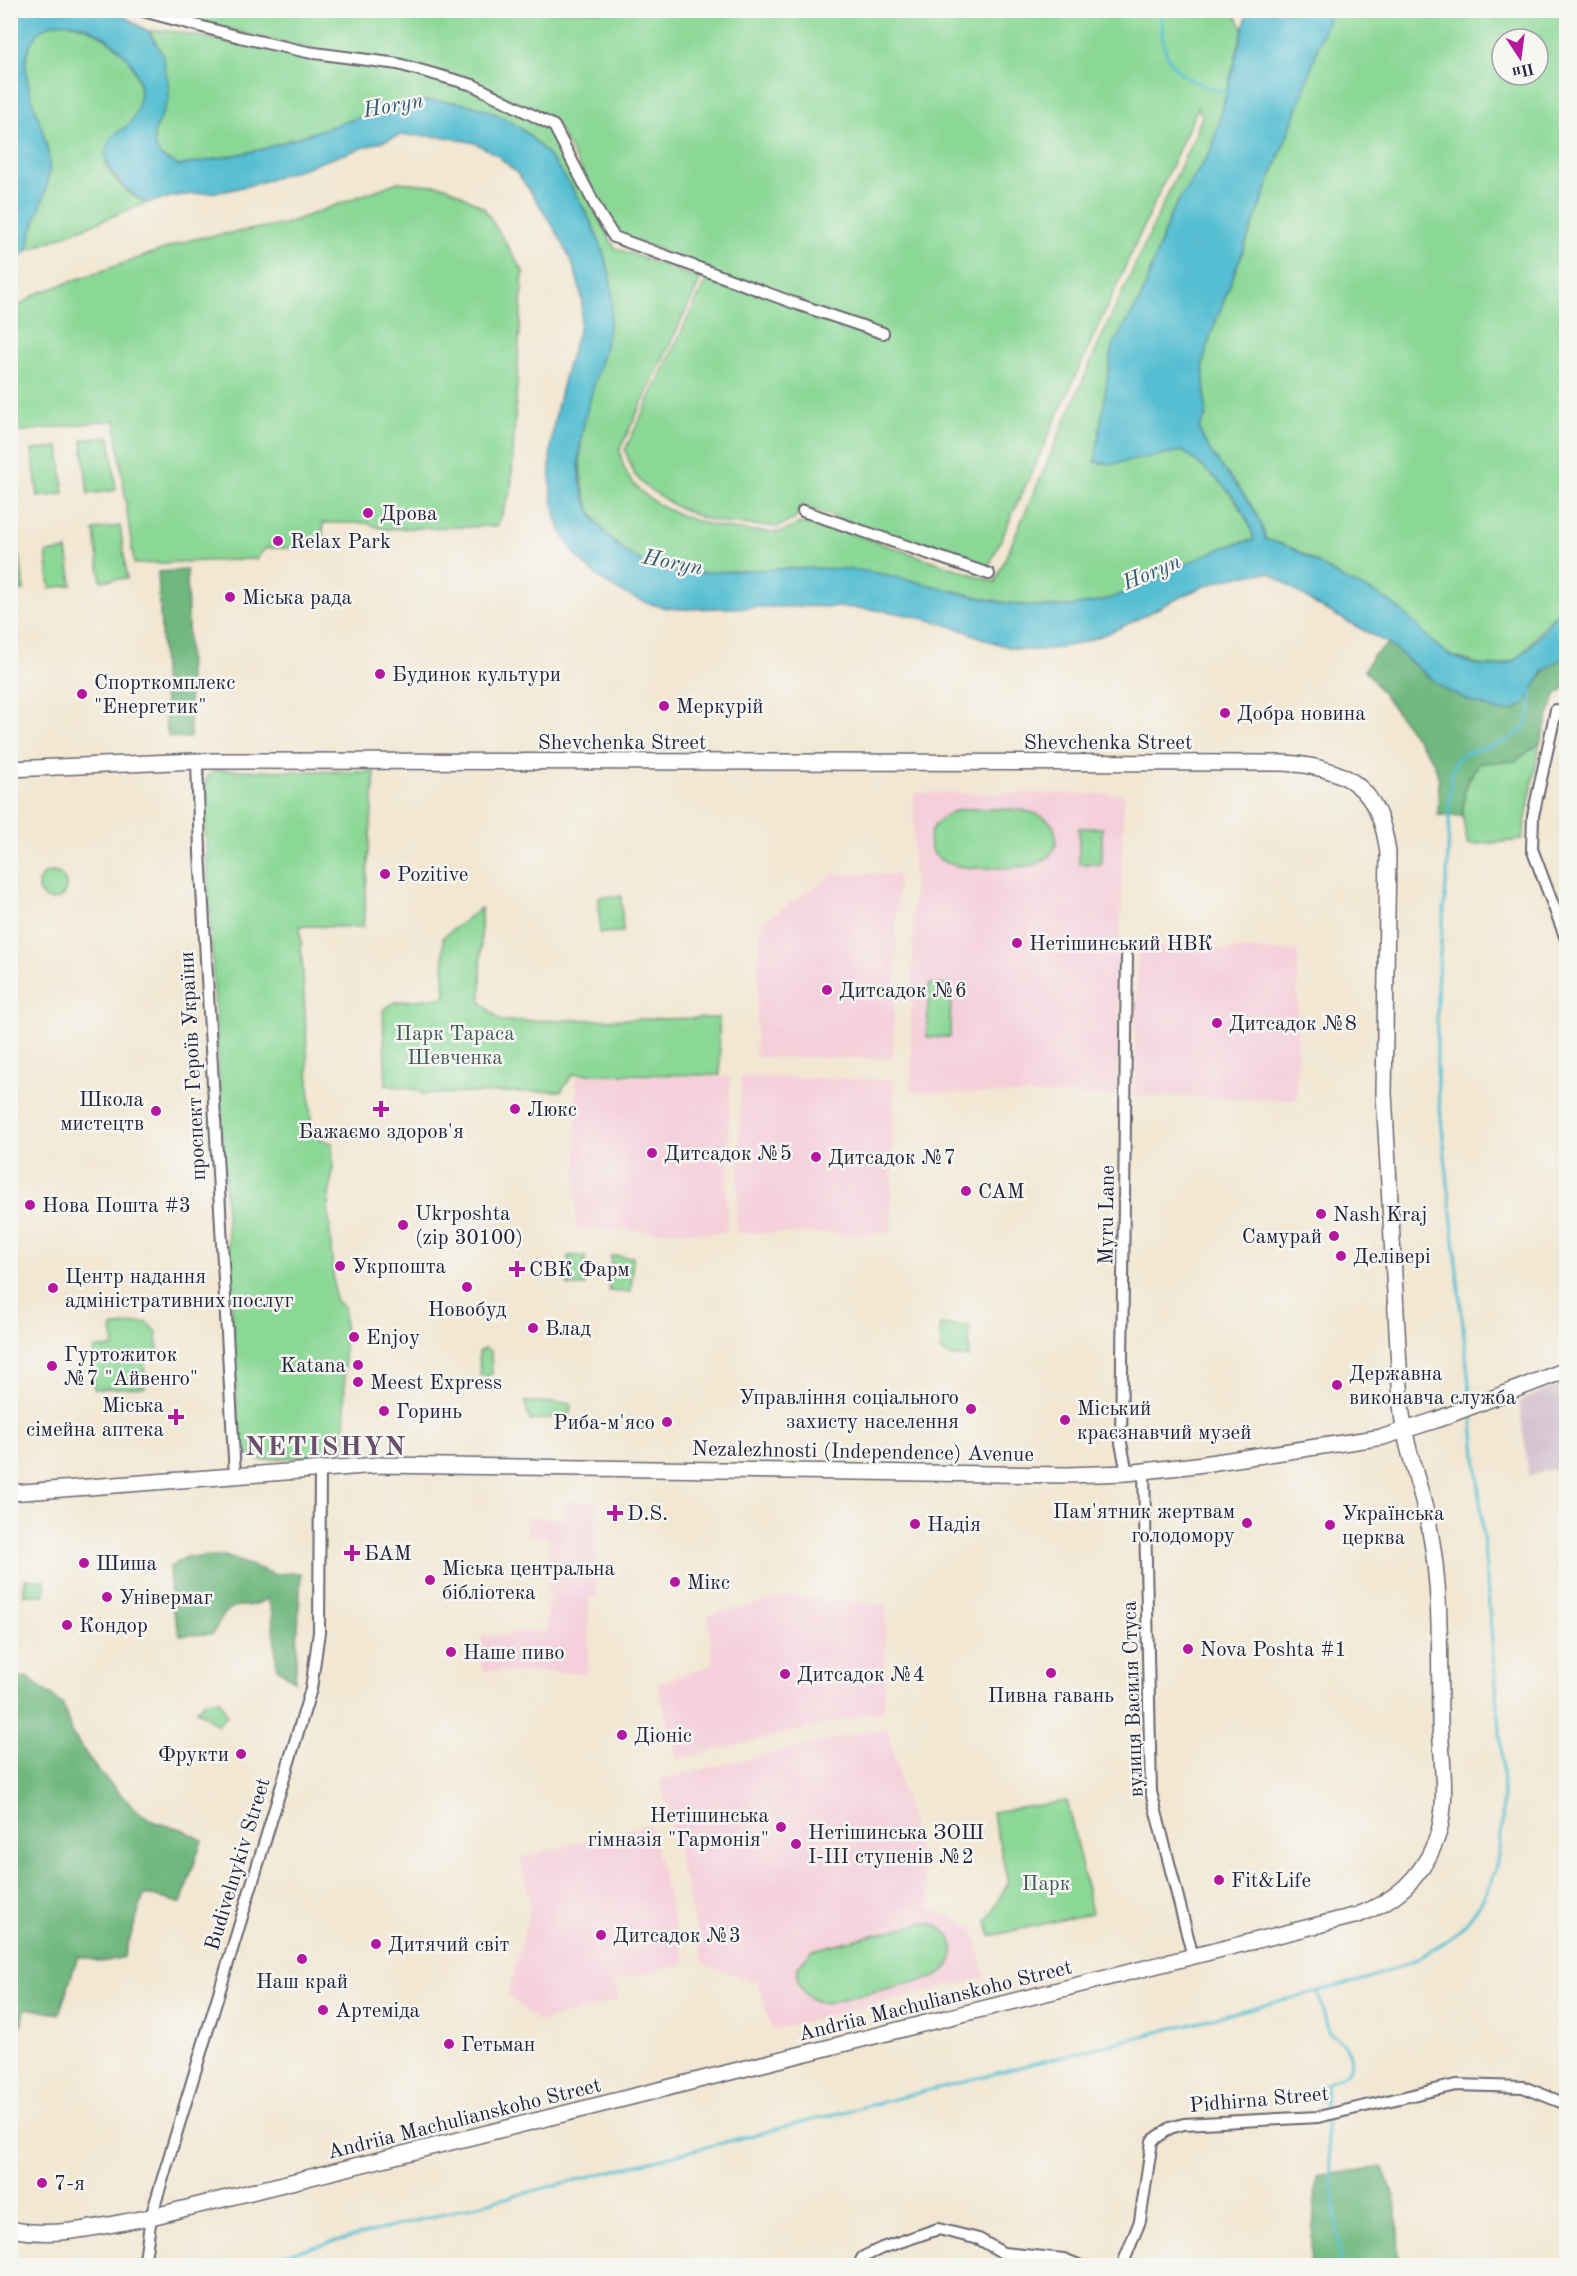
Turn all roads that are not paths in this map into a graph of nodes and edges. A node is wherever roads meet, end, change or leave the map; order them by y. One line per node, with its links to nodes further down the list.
1 (139, 10): 2 (street)
2 (883, 333)
3 (803, 511): 4 (street)
4 (989, 574)
5 (1556, 710): 8 (street)
6 (197, 761): 7 (street, Shevchenka Street); 11 (street, Shevchenka Street); 15 (street, проспект Героїв України)
7 (10, 769)
8 (1566, 939)
9 (1127, 957): 14 (street, Myru Lane)
10 (1566, 1370): 11 (street, Nezalezhnosti (Independence) Avenue)
11 (1403, 1432): 13 (street, Nezalezhnosti (Independence) Avenue); 17 (street, Andriia Machulianskoho Street)
12 (320, 1467): 14 (street, Nezalezhnosti (Independence) Avenue); 15 (street, Nezalezhnosti (Independence) Avenue); 19 (street, Budivelnykiv Street)
13 (1144, 1471): 14 (street, Nezalezhnosti (Independence) Avenue); 17 (street, вулиця Василя Стуса)
14 (1127, 1473)
15 (235, 1476): 16 (street, Nezalezhnosti (Independence) Avenue)
16 (10, 1493)
17 (1193, 1958): 19 (street, Andriia Machulianskoho Street)
18 (1566, 2104): 24 (street, Pidhirna Street)
19 (151, 2217): 20 (street, Andriia Machulianskoho Street); 21 (street, Budivelnykiv Street)
20 (10, 2229)
21 (144, 2265)
22 (858, 2265): 23 (street)
23 (1081, 2265)
24 (1122, 2265)

